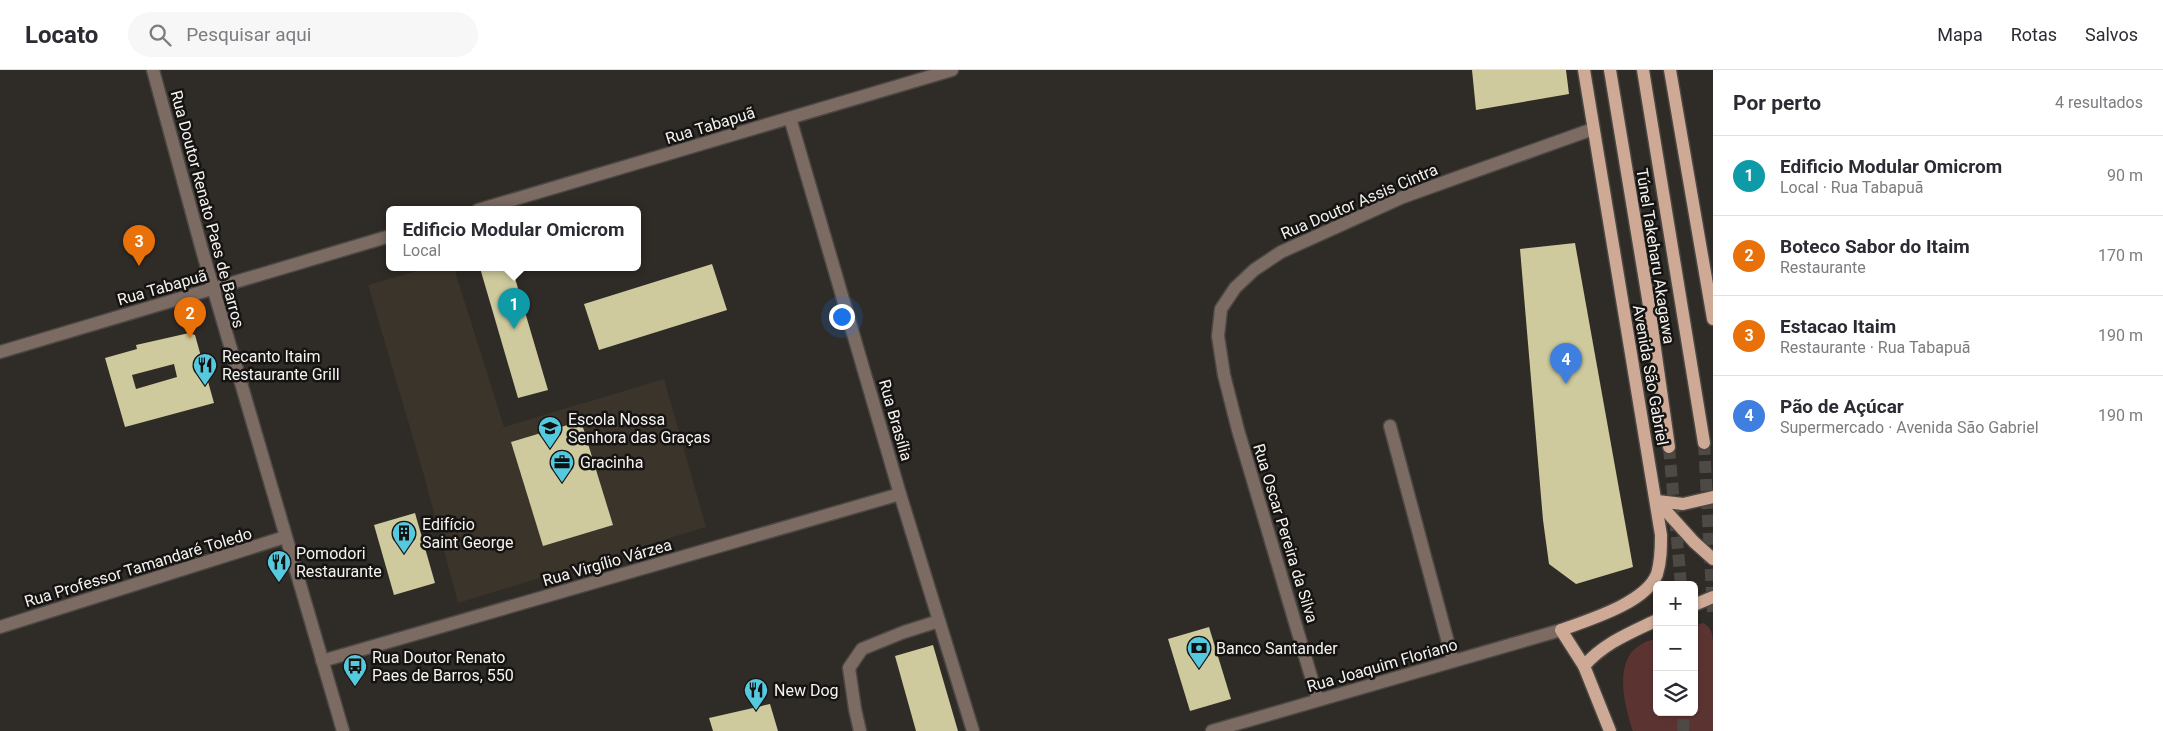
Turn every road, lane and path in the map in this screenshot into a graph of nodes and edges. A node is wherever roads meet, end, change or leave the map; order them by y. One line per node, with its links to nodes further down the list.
1 (153, 70): 11 (street, Rua Doutor Renato Paes de Barros)
2 (952, 70): 7 (street, Rua Tabapuã)
3 (1584, 70): 8 (main road, Avenida São Gabriel)
4 (1610, 70): 17 (main road, Túnel Takeharu Akagawa)
5 (1643, 70): 16 (main road, Túnel Takeharu Akagawa)
6 (1670, 70): 12 (main road)
7 (790, 118): 9 (street, Rua Tabapuã); 18 (street, Rua Brasília)
8 (1593, 129): 14 (street, Rua Doutor Assis Cintra); 20 (main road, Avenida São Gabriel)
9 (492, 206)
10 (386, 237): 11 (street, Rua Tabapuã)
11 (213, 289): 13 (street, Rua Tabapuã); 21 (street, Rua Doutor Renato Paes de Barros)
12 (1713, 318)
13 (0, 352)
14 (1224, 375): 32 (street, Rua Oscar Pereira da Silva)
15 (1390, 426): 30 (street)
16 (1704, 443)
17 (1669, 447)
18 (900, 494): 25 (street, Rua Brasília); 29 (street, Rua Virgílio Várzea)
19 (1713, 498): 20 (main road)
20 (1657, 501): 22 (main road); 28 (main road, Avenida São Gabriel)
21 (285, 537): 27 (street, Rua Professor Tamandaré Toledo); 29 (street, Rua Doutor Renato Paes de Barros)
22 (1713, 559)
23 (1713, 597): 24 (main road)
24 (1698, 603)
25 (939, 621): 34 (street); 35 (street, Rua Brasília)
26 (1653, 622): 31 (main road)
27 (0, 627)
28 (1561, 630): 30 (street, Rua Joaquim Floriano); 31 (main road)
29 (322, 661): 33 (street, Rua Doutor Renato Paes de Barros)
30 (1453, 661): 32 (street, Rua Joaquim Floriano)
31 (1584, 666): 37 (main road)
32 (1318, 700): 36 (street, Rua Joaquim Floriano)
33 (342, 731)
34 (860, 731)
35 (973, 731)
36 (1212, 731)
37 (1610, 731)

